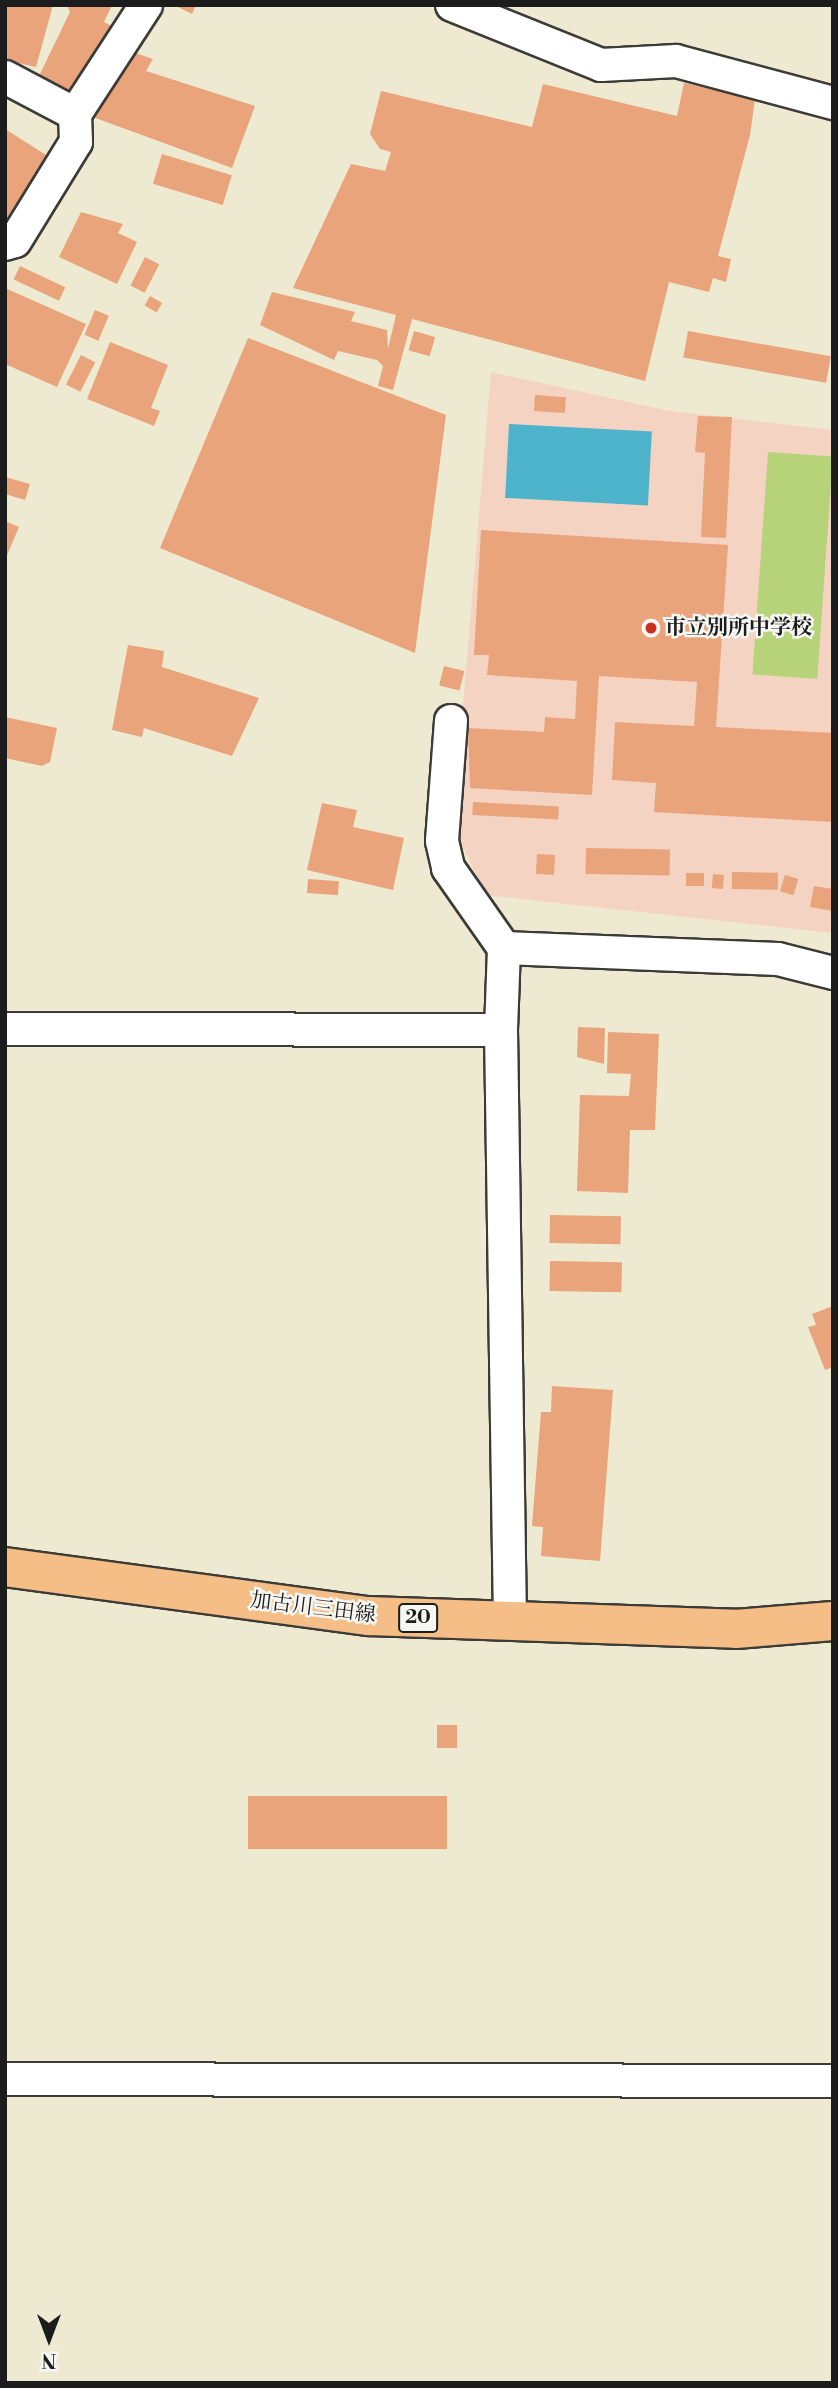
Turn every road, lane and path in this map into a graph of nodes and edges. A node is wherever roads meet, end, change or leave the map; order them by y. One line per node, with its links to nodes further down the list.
1 (146, 5): 5 (street)
2 (452, 5): 4 (street)
3 (5, 77): 5 (street)
4 (833, 103)
5 (75, 114): 6 (street)
6 (5, 244)
7 (451, 721): 8 (street)
8 (504, 948): 9 (street); 11 (street)
9 (833, 973)
10 (5, 1029): 11 (street)
11 (501, 1030): 14 (street)
12 (5, 1567): 14 (main road, 加古川三田線 / 20)
13 (833, 1621): 14 (main road, 加古川三田線 / 20)
14 (510, 1623)
15 (5, 2079): 16 (street)
16 (833, 2081)

